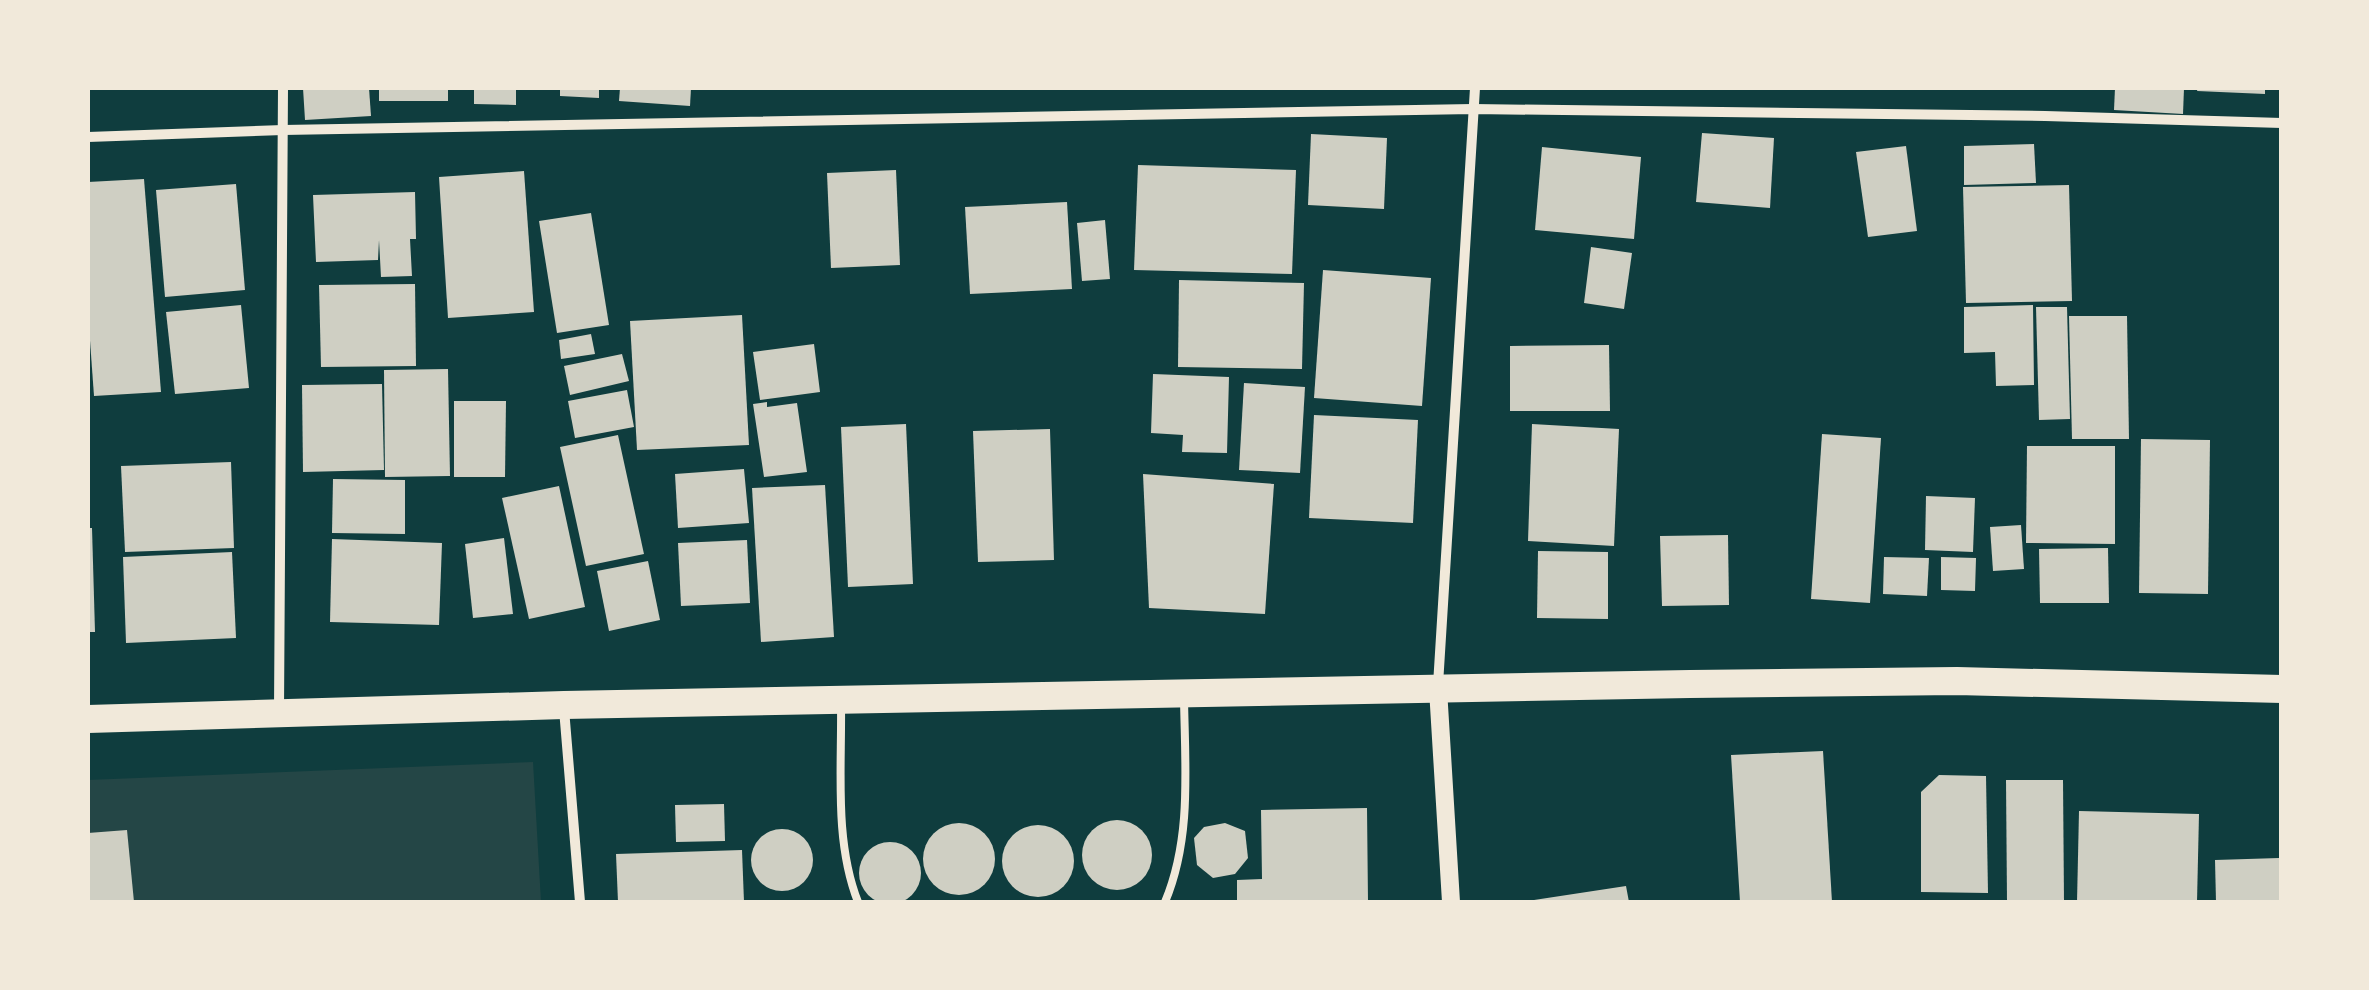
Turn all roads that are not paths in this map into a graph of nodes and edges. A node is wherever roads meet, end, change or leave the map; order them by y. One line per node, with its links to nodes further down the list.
1 (283, 88): 5 (street)
2 (1475, 88): 3 (street)
3 (1472, 109): 4 (street); 5 (street); 7 (street)
4 (2282, 124)
5 (283, 130): 6 (street); 12 (street)
6 (88, 137)
7 (1438, 689): 8 (highway); 9 (highway); 17 (street)
8 (2282, 689)
9 (1184, 694): 10 (highway); 16 (lane)
10 (841, 700): 11 (highway); 15 (lane)
11 (564, 705): 12 (highway); 14 (street)
12 (279, 716): 13 (highway)
13 (88, 720)
14 (580, 902)
15 (858, 902)
16 (1165, 902)
17 (1451, 902)

